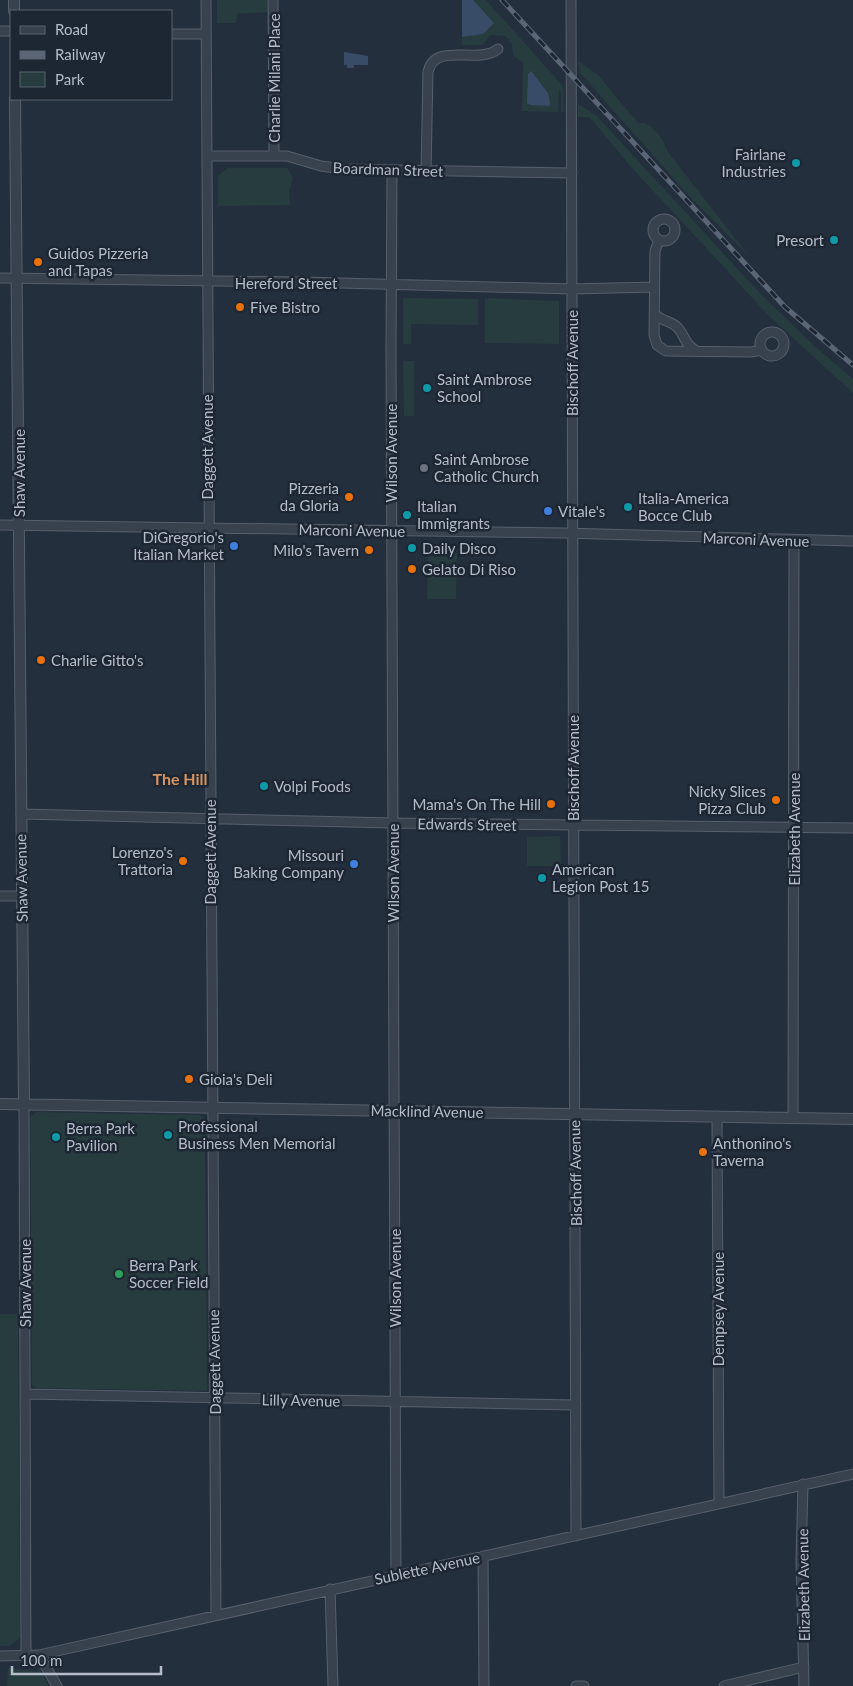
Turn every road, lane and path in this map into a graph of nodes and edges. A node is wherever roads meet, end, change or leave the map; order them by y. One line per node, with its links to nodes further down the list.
1 (206, 0): 5 (street, Daggett Avenue)
2 (273, 0): 9 (street, Charlie Milani Place)
3 (571, 0): 12 (street, Bischoff Avenue)
4 (172, 34): 5 (street)
5 (206, 34): 8 (street, Daggett Avenue)
6 (498, 49): 11 (street)
7 (15, 100): 15 (street, Shaw Avenue)
8 (207, 156): 9 (street, Boardman Street); 16 (street, Daggett Avenue)
9 (274, 156): 10 (street, Boardman Street)
10 (392, 170): 11 (street, Boardman Street); 17 (street, Wilson Avenue)
11 (426, 171): 12 (street, Boardman Street)
12 (572, 173): 19 (street, Bischoff Avenue)
13 (659, 240): 18 (street)
14 (0, 278): 15 (street, Hereford Street)
15 (17, 279): 16 (street, Hereford Street); 24 (street, Shaw Avenue)
16 (208, 282): 17 (street, Hereford Street); 25 (street, Daggett Avenue)
17 (390, 284): 19 (street, Hereford Street); 26 (street, Wilson Avenue)
18 (654, 287): 19 (street, Hereford Street); 20 (street)
19 (572, 289): 27 (street, Bischoff Avenue)
20 (654, 313): 22 (street); 22 (street)
21 (762, 350): 22 (street)
22 (697, 351)
23 (0, 525): 24 (street, Marconi Avenue)
24 (19, 525): 25 (street, Marconi Avenue); 30 (street, Shaw Avenue)
25 (208, 528): 26 (street, Marconi Avenue); 31 (street, Daggett Avenue)
26 (392, 530): 27 (street, Marconi Avenue); 32 (street, Wilson Avenue)
27 (573, 533): 28 (street, Marconi Avenue); 33 (street, Bischoff Avenue)
28 (794, 540): 29 (street, Marconi Avenue); 34 (street, Elizabeth Avenue)
29 (853, 541)
30 (21, 814): 31 (street, Edwards Street); 37 (street, Shaw Avenue)
31 (210, 818): 32 (street, Edwards Street); 40 (street, Daggett Avenue)
32 (393, 823): 33 (street, Edwards Street); 41 (street, Wilson Avenue)
33 (573, 825): 34 (street, Edwards Street); 42 (street, Bischoff Avenue)
34 (795, 827): 35 (street, Edwards Street); 44 (street, Elizabeth Avenue)
35 (853, 828)
36 (0, 896): 37 (street)
37 (22, 896): 39 (street, Shaw Avenue)
38 (0, 1104): 39 (street, Macklind Avenue)
39 (24, 1104): 40 (street, Macklind Avenue); 46 (street, Shaw Avenue)
40 (211, 1107): 41 (street, Macklind Avenue); 47 (street, Daggett Avenue)
41 (394, 1111): 42 (street, Macklind Avenue); 48 (street, Wilson Avenue)
42 (575, 1114): 43 (street, Macklind Avenue); 49 (street, Bischoff Avenue)
43 (717, 1116): 44 (street, Macklind Avenue); 52 (street, Dempsey Avenue)
44 (793, 1118): 45 (street, Macklind Avenue)
45 (853, 1119)
46 (26, 1394): 47 (street, Lilly Avenue); 60 (street, Shaw Avenue)
47 (214, 1399): 48 (street, Lilly Avenue); 57 (street, Daggett Avenue)
48 (395, 1402): 49 (street, Lilly Avenue); 55 (street, Wilson Avenue)
49 (576, 1405): 53 (street, Bischoff Avenue)
50 (853, 1474): 51 (street, Sublette Avenue)
51 (803, 1484): 52 (street, Sublette Avenue); 61 (street, Elizabeth Avenue)
52 (719, 1502): 53 (street, Sublette Avenue)
53 (576, 1536): 54 (street, Sublette Avenue)
54 (483, 1556): 55 (street, Sublette Avenue); 64 (street)
55 (396, 1575): 56 (street, Sublette Avenue)
56 (330, 1589): 57 (street, Sublette Avenue); 63 (street)
57 (216, 1614): 58 (street, Sublette Avenue)
58 (39, 1655): 60 (street, Sublette Avenue); 62 (street)
59 (0, 1656): 60 (street, Sublette Avenue)
60 (26, 1657)
61 (804, 1667): 67 (street); 68 (street, Elizabeth Avenue)
62 (57, 1686)
63 (333, 1686)
64 (484, 1686)
65 (576, 1686): 66 (street)
66 (584, 1686)
67 (724, 1686)
68 (804, 1686)

